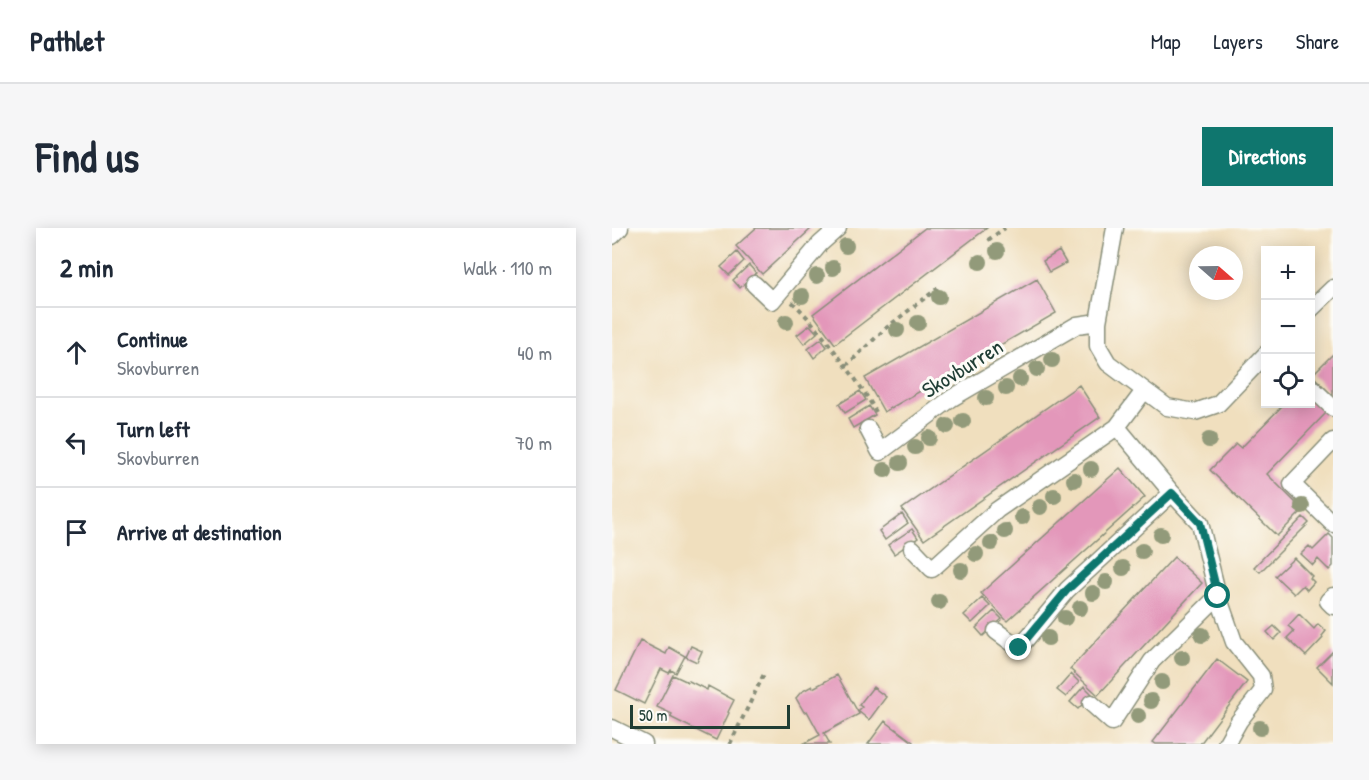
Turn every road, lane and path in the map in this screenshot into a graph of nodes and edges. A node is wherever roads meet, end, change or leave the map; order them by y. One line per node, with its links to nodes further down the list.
1 (620, 228): 5 (street)
2 (838, 228): 10 (street)
3 (1005, 228): 6 (path)
4 (1115, 228): 12 (street)
5 (612, 236)
6 (988, 240)
7 (754, 284): 10 (street)
8 (938, 288): 14 (path)
9 (1333, 288): 11 (street)
10 (779, 293): 14 (path)
11 (1315, 306)
12 (1098, 322): 16 (street); 19 (street, Skovburren)
13 (1261, 359): 16 (street)
14 (846, 366): 19 (path)
15 (1315, 390): 17 (street)
16 (1144, 391): 18 (street)
17 (1333, 408)
18 (1117, 427): 21 (street); 23 (street)
19 (868, 429)
20 (1333, 441): 22 (street)
21 (1172, 493): 24 (street); 27 (street)
22 (1333, 524)
23 (912, 548)
24 (1218, 596): 29 (street); 33 (street)
25 (1333, 596): 26 (street)
26 (1333, 606)
27 (996, 631)
28 (764, 674): 32 (path)
29 (1091, 703)
30 (612, 728): 31 (street)
31 (644, 744)
32 (730, 744)
33 (1226, 744)

